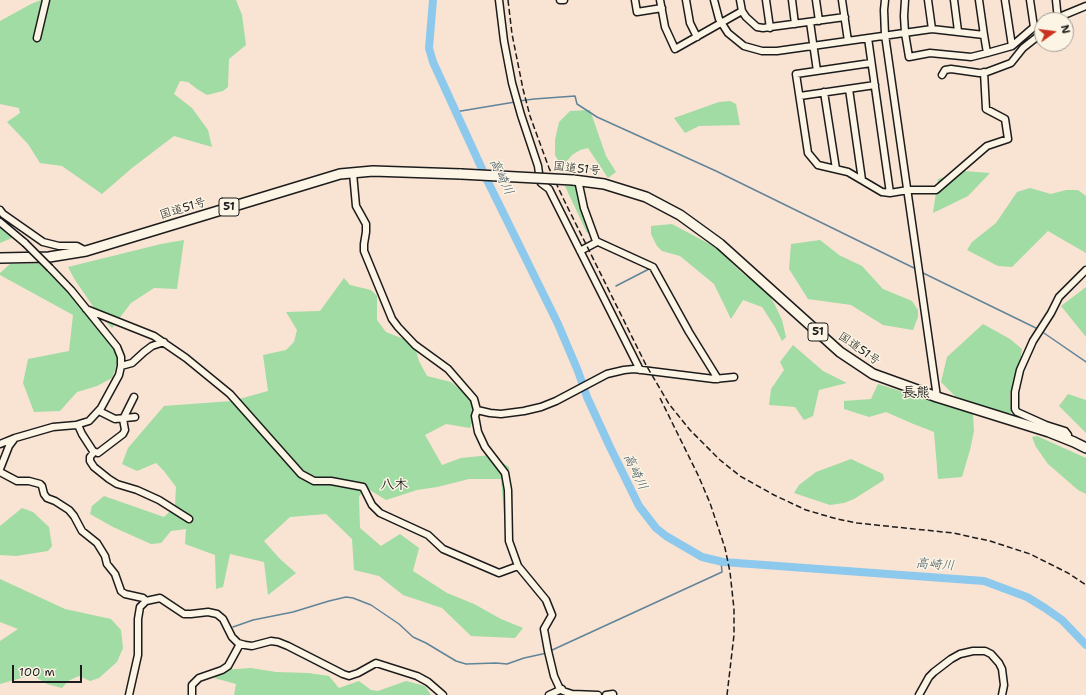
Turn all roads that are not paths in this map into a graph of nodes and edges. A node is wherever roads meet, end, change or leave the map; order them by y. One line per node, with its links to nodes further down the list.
1 (46, 0): 41 (street)
2 (499, 0): 66 (street)
3 (560, 0): 4 (street)
4 (564, 0)
5 (635, 0): 24 (street)
6 (660, 0): 24 (street)
7 (686, 0): 40 (street)
8 (714, 0): 31 (street)
9 (740, 0): 25 (street)
10 (766, 0): 34 (street)
11 (792, 0): 32 (street)
12 (816, 0): 29 (street)
13 (842, 0): 28 (street)
14 (885, 0): 38 (street)
15 (905, 0): 37 (street)
16 (928, 0): 35 (street)
17 (954, 0): 36 (street)
18 (979, 0): 39 (street)
19 (1005, 0): 46 (street)
20 (1030, 0): 33 (street)
21 (1056, 0): 26 (street)
22 (1081, 0): 23 (street)
23 (1084, 7): 27 (street)
24 (662, 8): 40 (street)
25 (742, 11): 31 (street); 34 (street)
26 (1056, 12)
27 (1072, 12)
28 (845, 17): 29 (street); 44 (street)
29 (820, 21): 30 (street)
30 (810, 22): 32 (street); 45 (street)
31 (721, 23): 40 (street); 45 (street)
32 (795, 24): 34 (street)
33 (1034, 27): 46 (street)
34 (770, 28)
35 (932, 29): 36 (street); 37 (street)
36 (958, 32): 39 (street)
37 (905, 33): 38 (street); 47 (street)
38 (885, 35): 42 (street); 60 (street)
39 (984, 35): 47 (street)
40 (697, 36)
41 (37, 38)
42 (868, 38): 44 (street); 48 (street)
43 (1034, 39): 50 (street)
44 (848, 41): 45 (street)
45 (814, 46): 49 (street)
46 (1012, 46): 47 (street)
47 (987, 53)
48 (871, 63): 49 (street); 52 (street)
49 (817, 71): 55 (street)
50 (984, 72): 51 (street); 60 (street)
51 (942, 75)
52 (875, 85): 53 (street); 61 (street)
53 (849, 89): 54 (street); 59 (street)
54 (824, 92): 55 (street); 56 (street)
55 (800, 96): 56 (street)
56 (836, 169): 59 (street)
57 (352, 173): 58 (highway, 国道51号 / 51, bridge); 65 (highway, 国道51号 / 51); 77 (street)
58 (575, 180): 64 (street); 76 (highway, 国道51号 / 51)
59 (862, 180): 61 (street)
60 (908, 190): 61 (street); 76 (street)
61 (890, 192)
62 (0, 210): 65 (street)
63 (0, 222): 69 (street, bridge)
64 (598, 242): 66 (street); 74 (street)
65 (86, 251): 67 (highway, 国道51号 / 51)
66 (580, 251): 72 (street)
67 (0, 258)
68 (1086, 270): 83 (street)
69 (86, 308): 70 (street); 71 (street)
70 (164, 342): 71 (street); 90 (street)
71 (121, 366): 78 (street)
72 (640, 370): 74 (street); 77 (street)
73 (734, 377): 74 (street)
74 (718, 379)
75 (134, 397): 80 (street)
76 (937, 397): 83 (highway, 国道51号 / 51)
77 (477, 410): 90 (street)
78 (99, 411): 80 (street); 81 (street)
79 (135, 417): 80 (street)
80 (123, 418): 86 (street)
81 (78, 425): 82 (street); 86 (street)
82 (15, 438): 84 (street); 87 (street)
83 (1067, 439): 85 (highway, 国道51号 / 51)
84 (0, 444)
85 (1086, 448)
86 (94, 452): 89 (street)
87 (0, 469)
88 (0, 472): 91 (street)
89 (189, 519)
90 (518, 566): 93 (street)
91 (146, 601): 92 (street); 94 (street)
92 (240, 644): 95 (street); 96 (street)
93 (562, 689): 97 (street); 98 (street)
94 (130, 695)
95 (192, 695)
96 (443, 695)
97 (549, 695)
98 (598, 695)
99 (919, 695): 100 (street)
100 (1002, 695)

